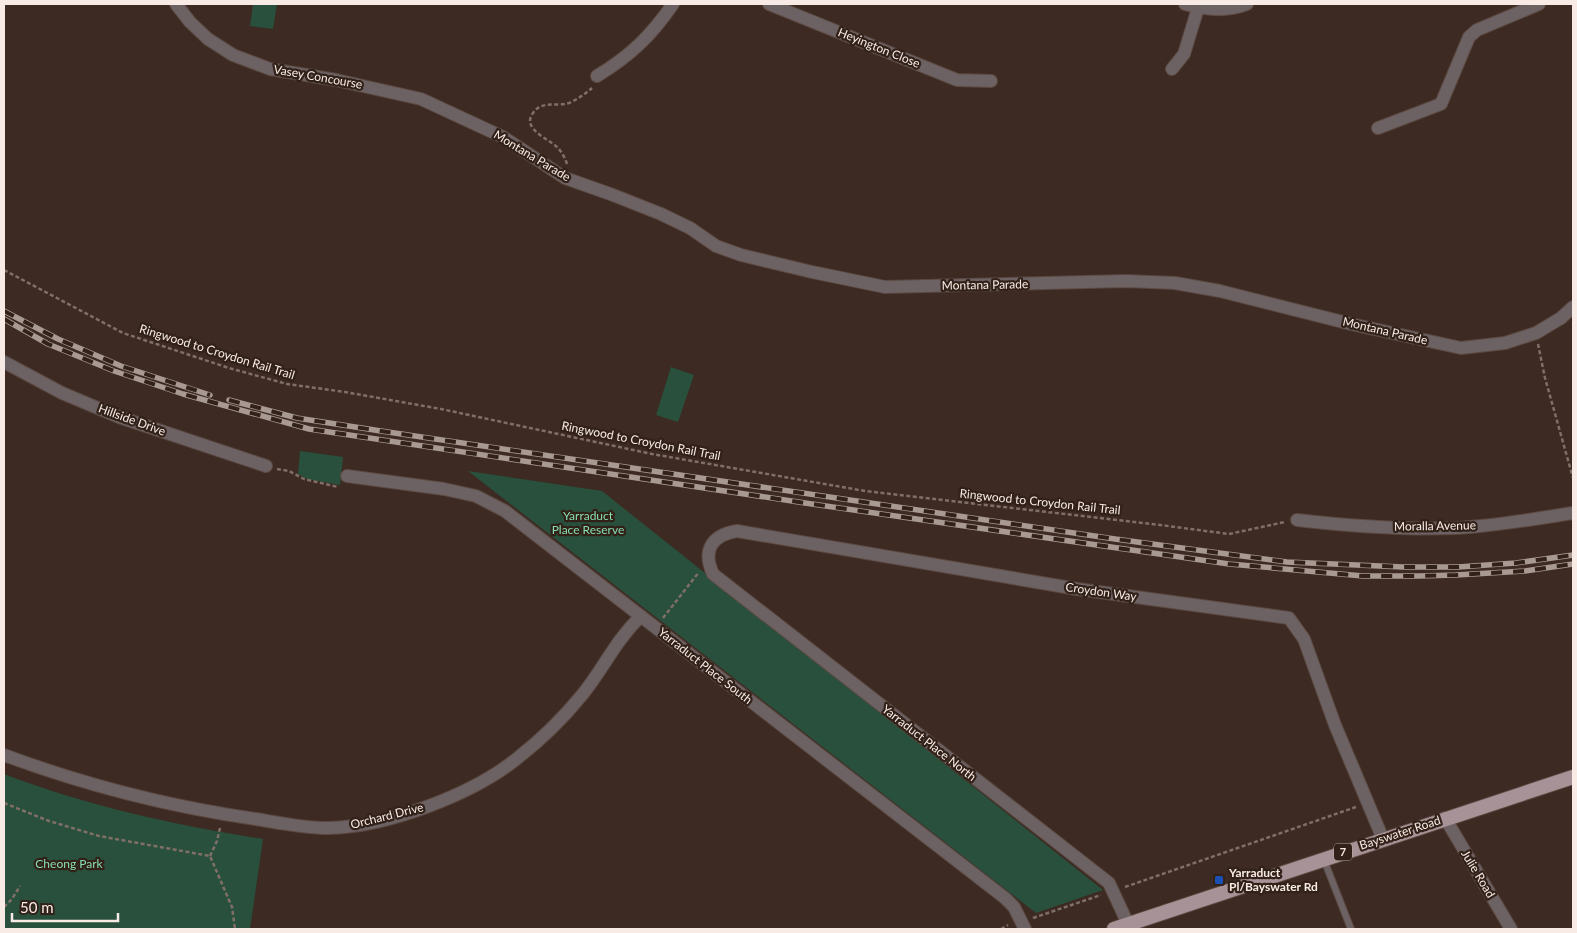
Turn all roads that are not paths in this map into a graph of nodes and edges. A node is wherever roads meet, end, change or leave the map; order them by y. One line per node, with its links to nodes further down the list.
1 (176, 4): 11 (street, Vasey Concourse)
2 (673, 4): 9 (street)
3 (769, 4): 10 (street, Heyington Close)
4 (1185, 4): 7 (street)
5 (1248, 4): 7 (street)
6 (1539, 4): 12 (street)
7 (1198, 8): 8 (street)
8 (1172, 69)
9 (597, 76)
10 (991, 81)
11 (421, 99): 13 (street, Montana Parade)
12 (1378, 128)
13 (1573, 307)
14 (4, 362): 15 (street, Hillside Drive)
15 (266, 466)
16 (347, 476): 20 (street, Yarraduct Place South)
17 (1573, 513): 18 (street, Moralla Avenue)
18 (1297, 520)
19 (711, 569): 24 (street, Croydon Way); 26 (street, Yarraduct Place North)
20 (641, 616): 21 (street, Orchard Drive); 27 (street, Yarraduct Place South)
21 (4, 755)
22 (1573, 777): 23 (main road, Bayswater Road / 7)
23 (1445, 818): 24 (main road, Bayswater Road / 7); 30 (street, Julie Road)
24 (1383, 839): 25 (main road, Bayswater Road / 7)
25 (1323, 859): 26 (main road, Bayswater Road / 7); 29 (lane)
26 (1128, 924): 28 (main road, Bayswater Road / 7)
27 (1023, 926)
28 (1114, 929)
29 (1351, 929)
30 (1511, 929)

